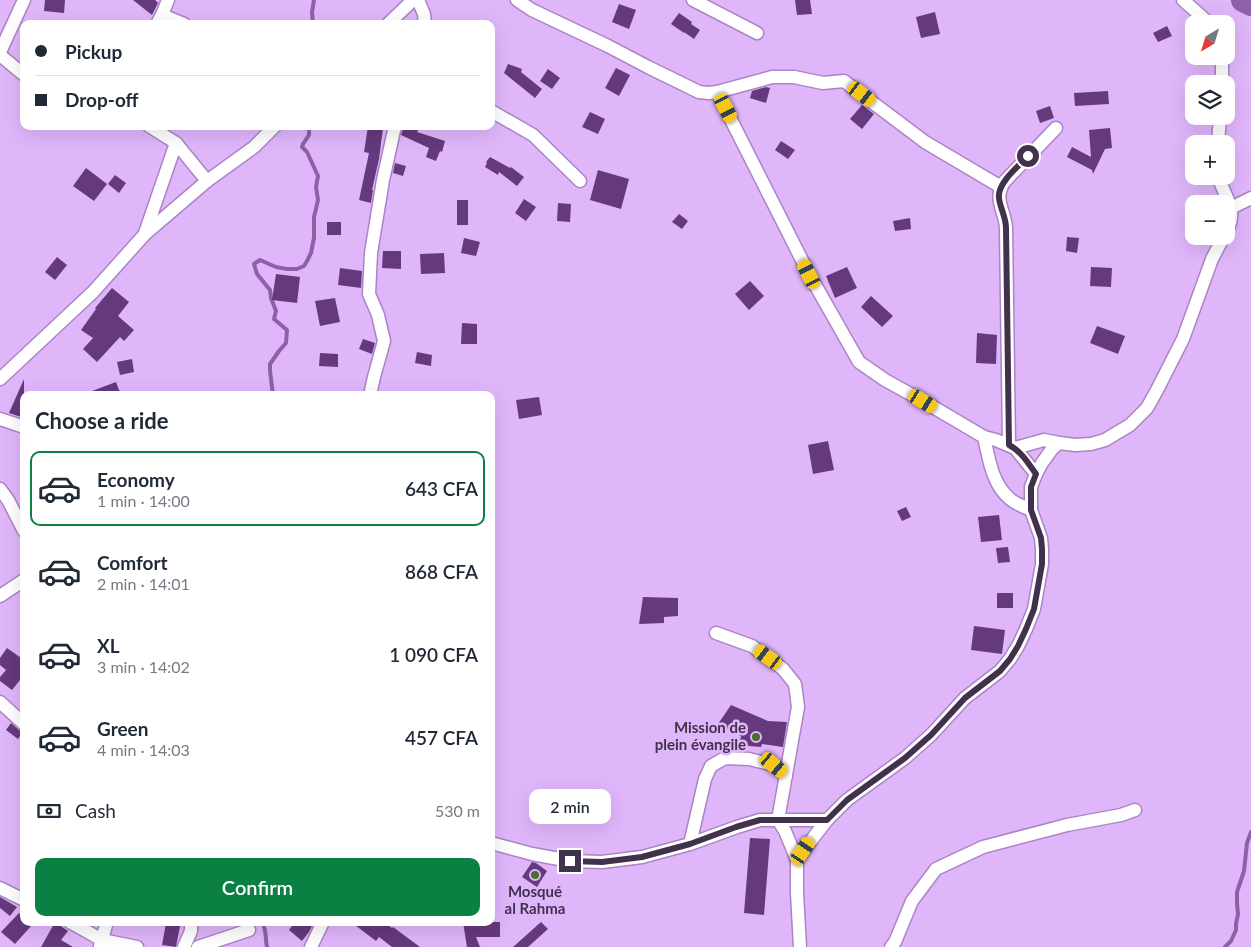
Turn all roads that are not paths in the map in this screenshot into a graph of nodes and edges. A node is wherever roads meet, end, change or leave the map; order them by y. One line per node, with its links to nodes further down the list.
1 (24, 0): 13 (street)
2 (168, 0): 9 (street)
3 (413, 0): 10 (street)
4 (418, 0): 11 (street)
5 (517, 0): 15 (street)
6 (693, 0): 12 (street)
7 (1183, 0): 8 (street)
8 (1200, 15)
9 (160, 19)
10 (392, 20)
11 (425, 20)
12 (757, 33)
13 (0, 54): 14 (street)
14 (20, 72)
15 (717, 92): 24 (street); 33 (street)
16 (495, 113): 23 (street)
17 (1056, 128): 24 (street)
18 (155, 130): 21 (street)
19 (271, 130): 22 (street)
20 (394, 130): 30 (street)
21 (176, 143): 22 (street); 27 (street)
22 (208, 181): 27 (street)
23 (580, 181)
24 (1001, 187): 35 (street)
25 (1251, 198): 26 (street)
26 (1235, 206)
27 (145, 234): 29 (street)
28 (1219, 245): 34 (street)
29 (0, 379)
30 (371, 391)
31 (0, 419): 32 (street)
32 (20, 426)
33 (984, 437): 35 (street); 38 (street)
34 (1059, 443): 35 (street); 36 (street)
35 (1012, 446): 36 (street)
36 (1036, 474): 38 (street)
37 (0, 489): 39 (street)
38 (1031, 510): 48 (street)
39 (20, 523)
40 (20, 583): 41 (street)
41 (0, 596)
42 (716, 633): 45 (street)
43 (0, 702): 44 (street)
44 (20, 715)
45 (786, 776): 47 (street); 50 (street)
46 (1135, 810): 65 (street)
47 (778, 820): 48 (street); 50 (street); 51 (street)
48 (827, 820): 51 (street)
49 (495, 844): 50 (street)
50 (690, 844)
51 (797, 860): 64 (street)
52 (0, 888): 53 (street)
53 (20, 898)
54 (76, 926): 59 (street)
55 (106, 926): 59 (street)
56 (191, 926): 61 (street)
57 (322, 926): 63 (street)
58 (250, 930): 62 (street)
59 (101, 944): 60 (street)
60 (137, 947)
61 (184, 947)
62 (198, 947)
63 (312, 947)
64 (800, 947)
65 (891, 947)

